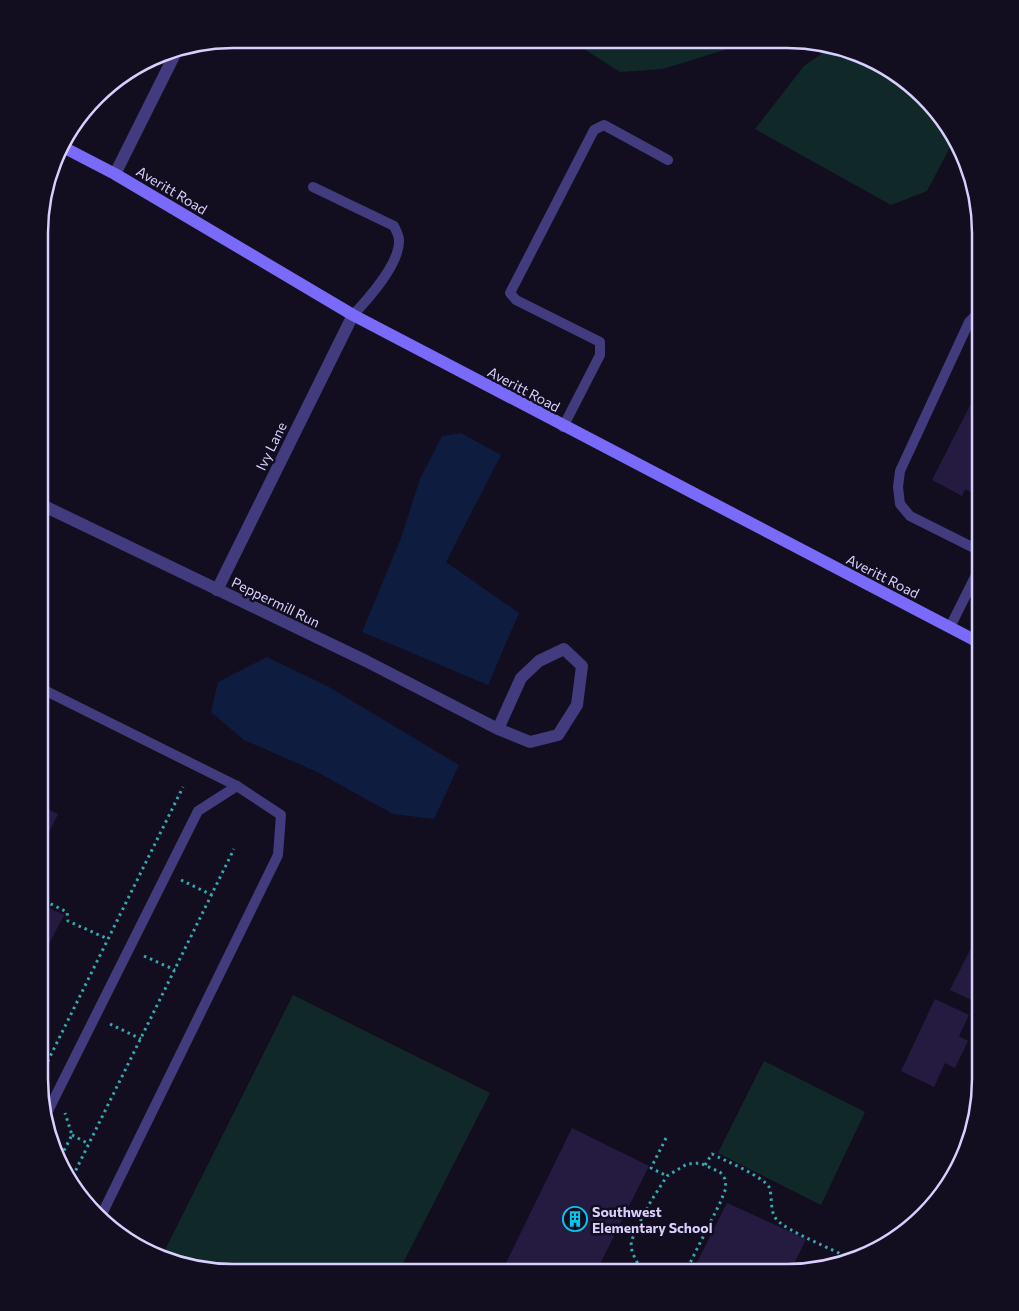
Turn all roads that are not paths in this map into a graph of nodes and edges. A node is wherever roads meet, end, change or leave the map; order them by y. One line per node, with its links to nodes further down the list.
1 (174, 57): 4 (street)
2 (68, 149): 4 (street, Averitt Road)
3 (668, 160): 8 (lane)
4 (115, 174): 6 (street, Averitt Road)
5 (313, 187): 6 (lane)
6 (353, 315): 8 (street, Averitt Road); 12 (street, Ivy Lane)
7 (972, 319): 10 (lane)
8 (563, 427): 13 (street, Averitt Road)
9 (48, 508): 12 (street, Peppermill Run)
10 (972, 547)
11 (972, 583): 13 (lane)
12 (217, 590): 16 (street, Peppermill Run)
13 (950, 628): 14 (street, Averitt Road)
14 (972, 639)
15 (48, 692): 17 (lane)
16 (498, 729): 16 (street, Peppermill Run)
17 (237, 786): 18 (lane); 19 (lane)
18 (50, 1108)
19 (104, 1211)

